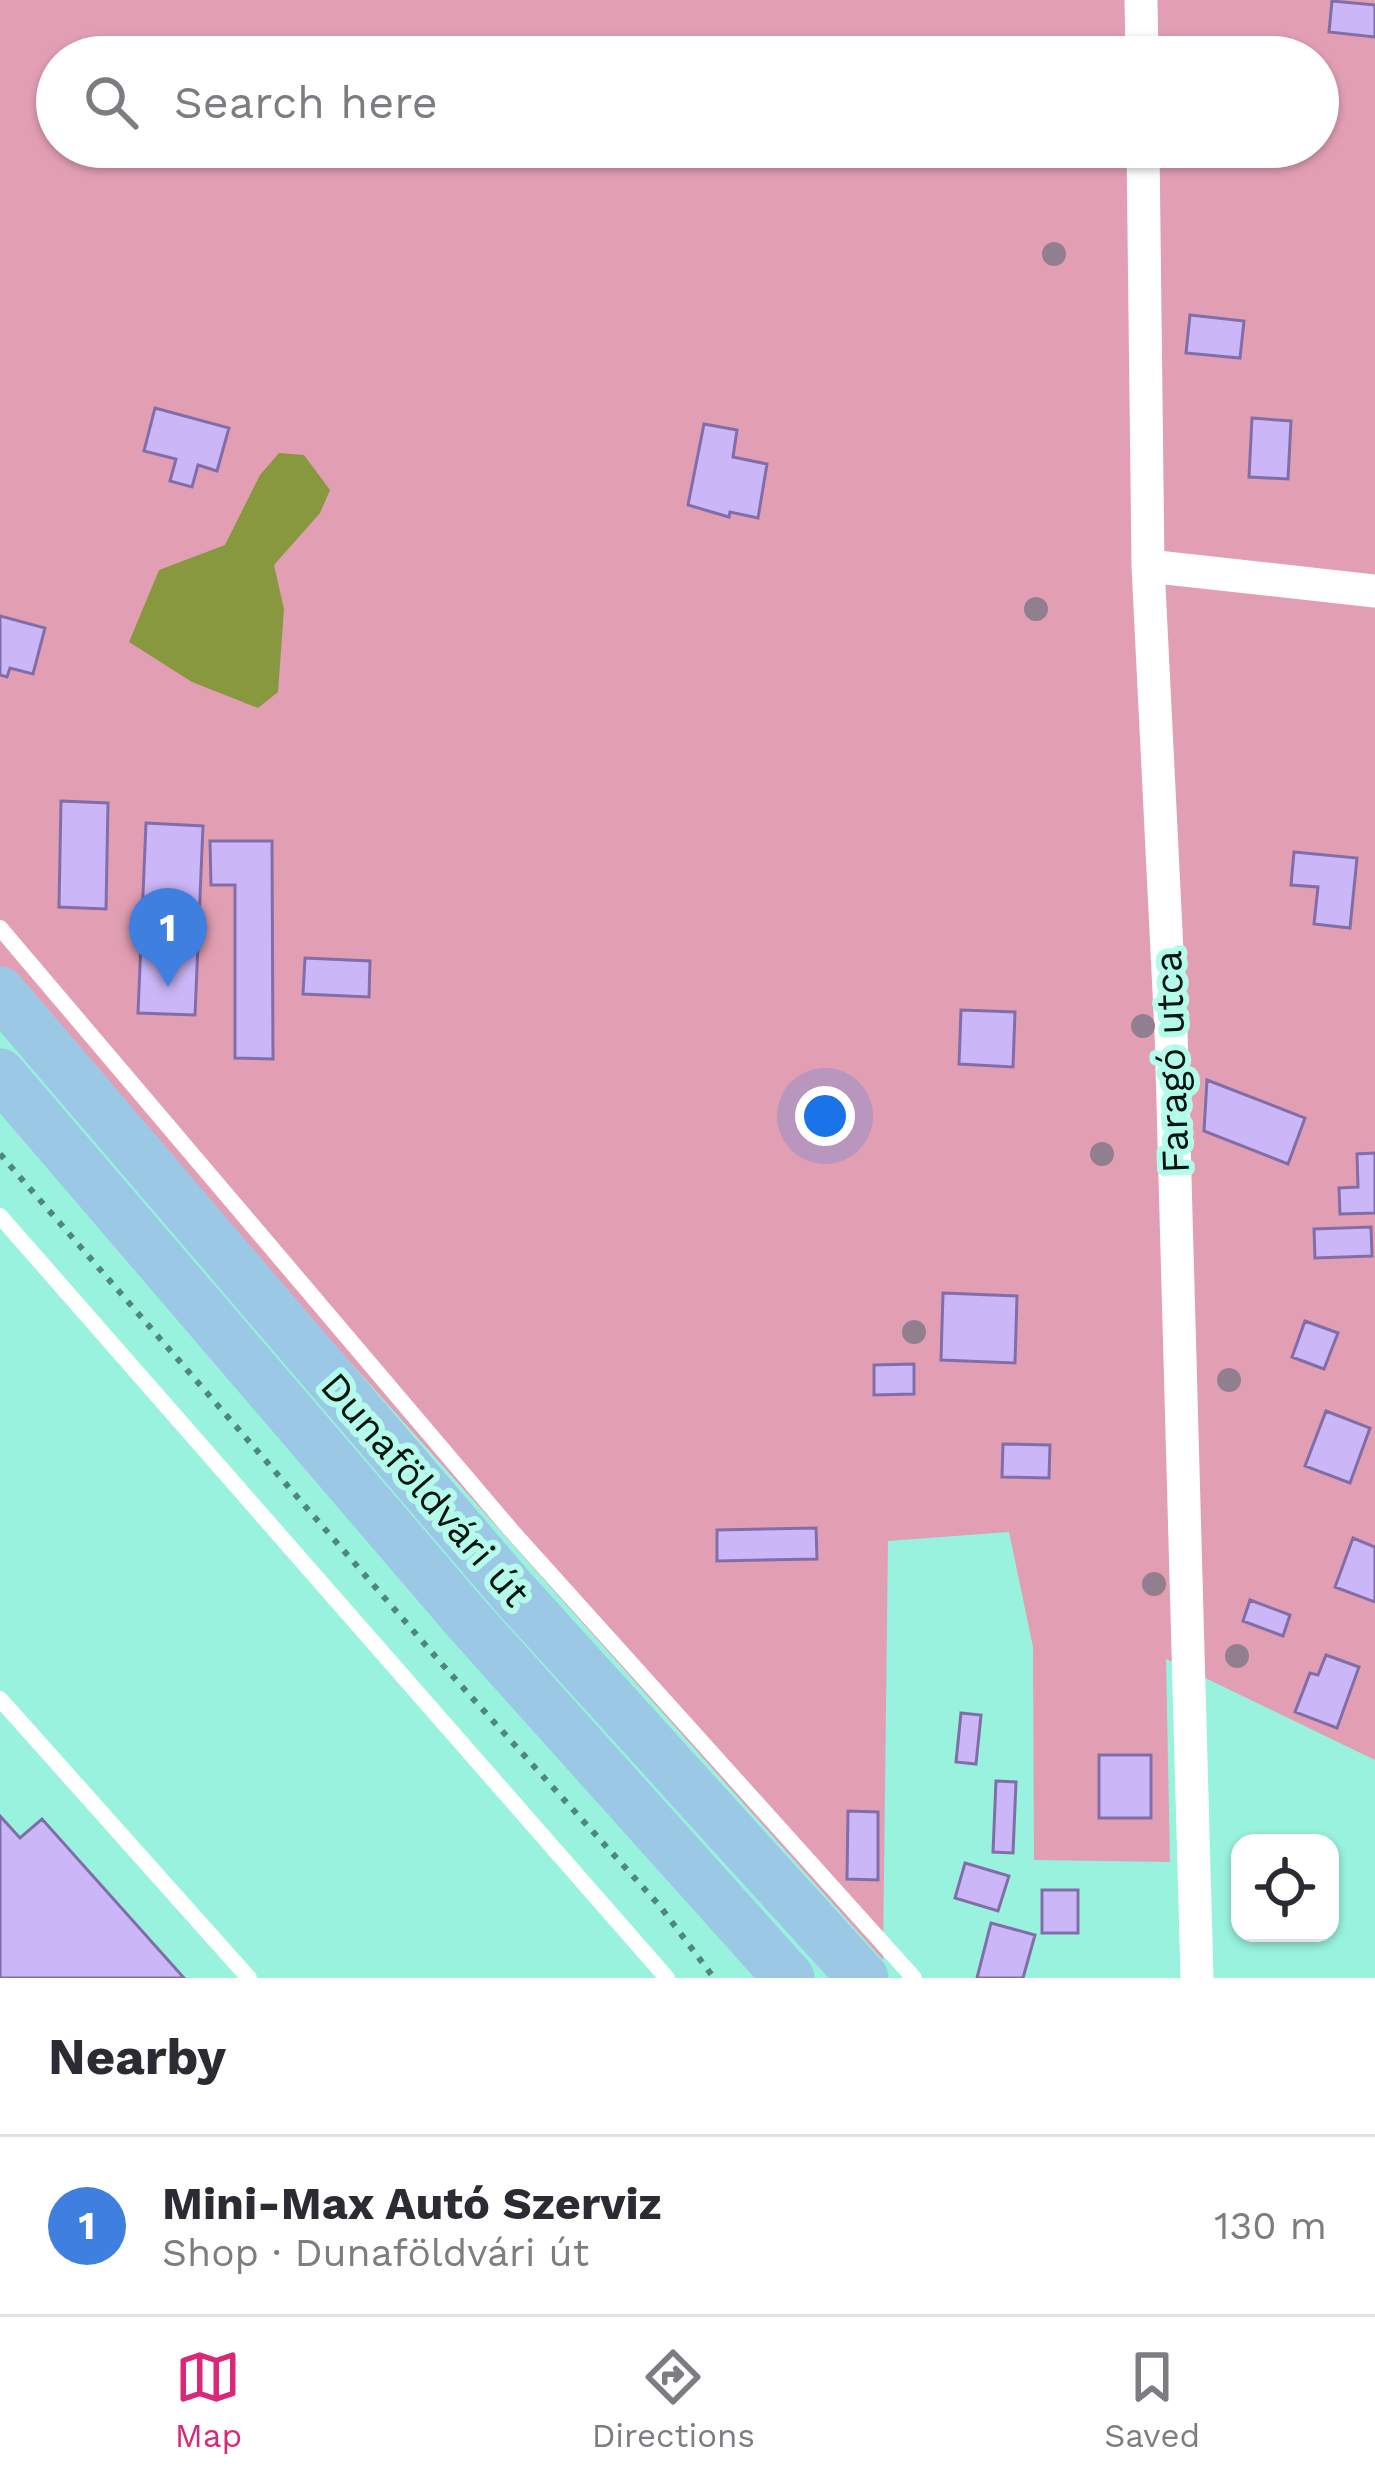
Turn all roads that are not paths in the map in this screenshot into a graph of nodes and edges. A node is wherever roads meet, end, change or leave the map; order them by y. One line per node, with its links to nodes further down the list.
1 (1141, 0): 2 (street)
2 (1142, 36)
3 (1143, 168): 4 (street, Faragó utca)
4 (1148, 566): 5 (street); 16 (street, Faragó utca)
5 (1375, 591)
6 (0, 928): 15 (lane)
7 (0, 992): 14 (main road, Dunaföldvári út)
8 (0, 1075): 13 (main road, Dunaföldvári út)
9 (0, 1216): 12 (lane)
10 (0, 1699): 11 (lane)
11 (249, 1978)
12 (668, 1978)
13 (789, 1978)
14 (863, 1978)
15 (914, 1978)
16 (1197, 1978)

